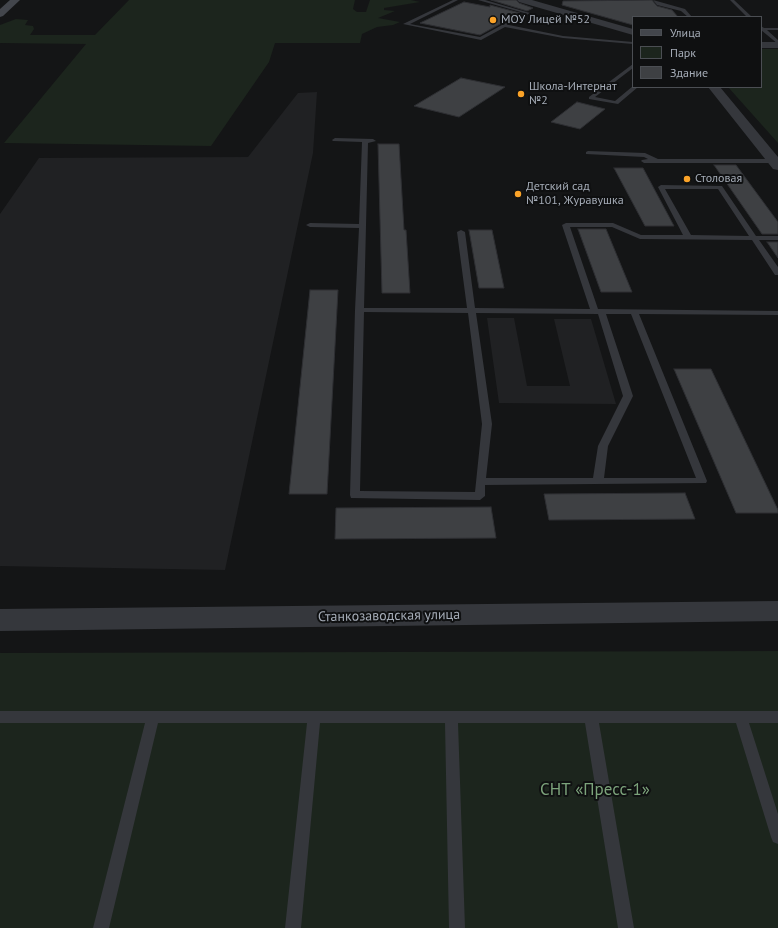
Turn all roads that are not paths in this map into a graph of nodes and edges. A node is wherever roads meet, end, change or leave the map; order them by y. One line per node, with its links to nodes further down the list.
1 (15, 0): 7 (main road)
2 (456, 0): 10 (lane)
3 (480, 0): 10 (lane)
4 (522, 0): 13 (street)
5 (655, 0): 8 (lane)
6 (732, 0): 9 (lane)
7 (0, 14)
8 (689, 16)
9 (749, 16)
10 (505, 26): 14 (lane)
11 (762, 28): 12 (lane); 15 (lane)
12 (778, 29)
13 (632, 32)
14 (632, 43)
15 (778, 44): 16 (street)
16 (762, 45)
17 (632, 67): 18 (lane)
18 (634, 88)
19 (715, 88): 26 (street)
20 (334, 140): 22 (lane)
21 (373, 140): 22 (lane)
22 (365, 141): 28 (lane)
23 (588, 153): 25 (lane)
24 (644, 161): 25 (lane)
25 (659, 161): 26 (lane)
26 (776, 163)
27 (310, 225): 28 (lane)
28 (362, 226): 34 (lane)
29 (461, 232): 35 (lane)
30 (688, 237): 31 (lane); 31 (lane); 36 (lane)
31 (754, 238): 32 (lane); 33 (lane)
32 (778, 238)
33 (778, 273)
34 (359, 310): 35 (lane); 40 (lane)
35 (472, 310): 36 (lane); 40 (lane)
36 (598, 311): 37 (lane); 41 (lane)
37 (634, 311): 38 (lane); 41 (lane)
38 (775, 313): 39 (lane)
39 (778, 322)
40 (480, 482): 41 (lane)
41 (598, 482)
42 (778, 611): 43 (street, Станкозаводская улица)
43 (0, 620)
44 (778, 716): 49 (lane)
45 (153, 717): 46 (lane); 50 (lane); 52 (lane)
46 (314, 717): 47 (lane); 53 (lane)
47 (451, 717): 48 (lane); 54 (lane)
48 (591, 717): 49 (lane); 55 (lane)
49 (742, 717): 51 (lane)
50 (0, 718)
51 (778, 836)
52 (101, 928)
53 (292, 928)
54 (457, 928)
55 (626, 928)

